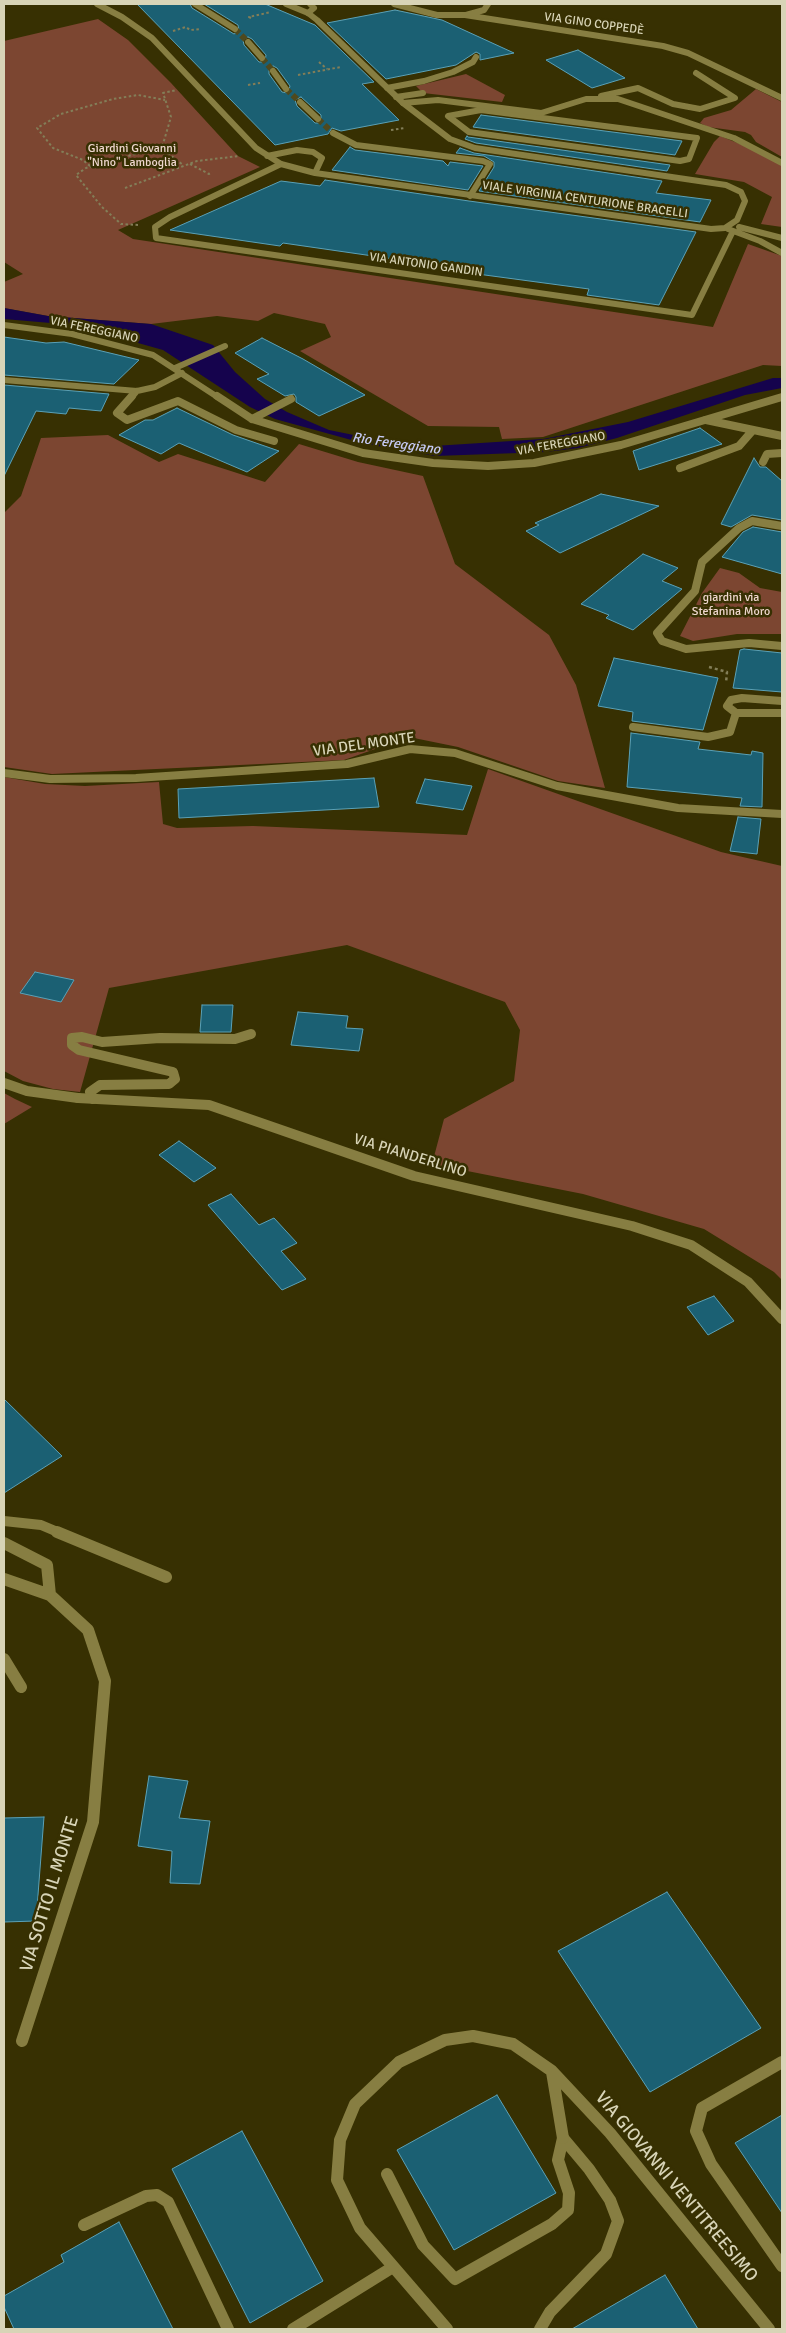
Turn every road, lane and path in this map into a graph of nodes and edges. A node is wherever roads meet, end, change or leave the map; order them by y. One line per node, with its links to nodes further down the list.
1 (97, 4): 36 (street, VIALE VIRGINIA CENTURIONE BRACELLI)
2 (187, 4): 7 (street)
3 (286, 4): 8 (street)
4 (310, 4): 8 (street)
5 (394, 4): 9 (street, VIA GINO COPPEDÈ)
6 (488, 4): 9 (street)
7 (198, 6): 10 (street)
8 (308, 13): 15 (street)
9 (466, 15): 27 (street, VIA GINO COPPEDÈ)
10 (235, 29)
11 (248, 42): 13 (street)
12 (476, 57): 21 (street)
13 (262, 58)
14 (320, 62): 16 (path)
15 (360, 63): 16 (path); 21 (street)
16 (328, 70): 19 (path)
17 (273, 71): 19 (street)
18 (696, 73): 26 (street)
19 (276, 79): 20 (path); 22 (street)
20 (248, 85)
21 (387, 88): 25 (street)
22 (286, 89)
23 (178, 90): 28 (path)
24 (423, 93): 25 (street)
25 (396, 97): 30 (street)
26 (596, 98): 30 (street); 39 (street)
27 (782, 98)
28 (165, 100): 34 (path); 41 (path)
29 (300, 102): 32 (street)
30 (403, 104): 47 (street)
31 (448, 116): 31 (street)
32 (318, 119)
33 (333, 133): 45 (street)
34 (160, 146): 40 (path); 41 (path)
35 (238, 156): 37 (path)
36 (267, 156): 38 (street, VIALE VIRGINIA CENTURIONE BRACELLI); 43 (street)
37 (189, 163): 40 (path); 42 (path)
38 (281, 164): 43 (street, VIALE VIRGINIA CENTURIONE BRACELLI); 46 (street)
39 (782, 164)
40 (183, 165): 44 (path)
41 (90, 166): 46 (path)
42 (212, 172)
43 (315, 173): 45 (street, VIALE VIRGINIA CENTURIONE BRACELLI)
44 (125, 188)
45 (470, 196): 47 (street, VIALE VIRGINIA CENTURIONE BRACELLI)
46 (155, 226): 47 (street, VIA ANTONIO GANDIN)
47 (730, 228): 48 (street); 49 (street)
48 (782, 238)
49 (782, 253)
50 (4, 325): 52 (street, VIA FEREGGIANO)
51 (222, 347): 52 (street)
52 (175, 368): 53 (street, VIA FEREGGIANO)
53 (182, 373): 55 (street); 58 (street, VIA FEREGGIANO)
54 (4, 380): 55 (street)
55 (137, 391): 62 (street)
56 (782, 397): 59 (street, VIA FEREGGIANO)
57 (291, 399): 58 (street)
58 (252, 419): 59 (street, VIA FEREGGIANO)
59 (706, 420): 60 (street)
60 (753, 430): 61 (street); 65 (street)
61 (782, 436)
62 (274, 441)
63 (782, 453): 64 (street)
64 (763, 462)
65 (680, 468)
66 (782, 526): 67 (street)
67 (782, 646)
68 (782, 701): 69 (street)
69 (736, 713): 70 (street); 71 (street)
70 (782, 713)
71 (633, 727)
72 (4, 773): 73 (street, VIA DEL MONTE)
73 (782, 814)
74 (251, 1034): 76 (street)
75 (4, 1083): 76 (street, VIA PIANDERLINO)
76 (93, 1099): 77 (street, VIA PIANDERLINO)
77 (782, 1319)
78 (4, 1521): 80 (street)
79 (4, 1543): 82 (street)
80 (166, 1577)
81 (4, 1579): 82 (street, VIA SOTTO IL MONTE)
82 (50, 1594): 85 (street, VIA SOTTO IL MONTE)
83 (4, 1659): 84 (street)
84 (21, 1687)
85 (22, 2041)
86 (782, 2062): 91 (street, VIA GIOVANNI VENTITREESIMO)
87 (552, 2071): 88 (street); 92 (street, VIA GIOVANNI VENTITREESIMO); 97 (street, VIA GIOVANNI VENTITREESIMO)
88 (563, 2138): 89 (street); 96 (street)
89 (387, 2174)
90 (84, 2225): 93 (street)
91 (782, 2266)
92 (393, 2267): 94 (street); 95 (street, VIA GIOVANNI VENTITREESIMO)
93 (228, 2329)
94 (294, 2329)
95 (446, 2329)
96 (540, 2329)
97 (769, 2329)

